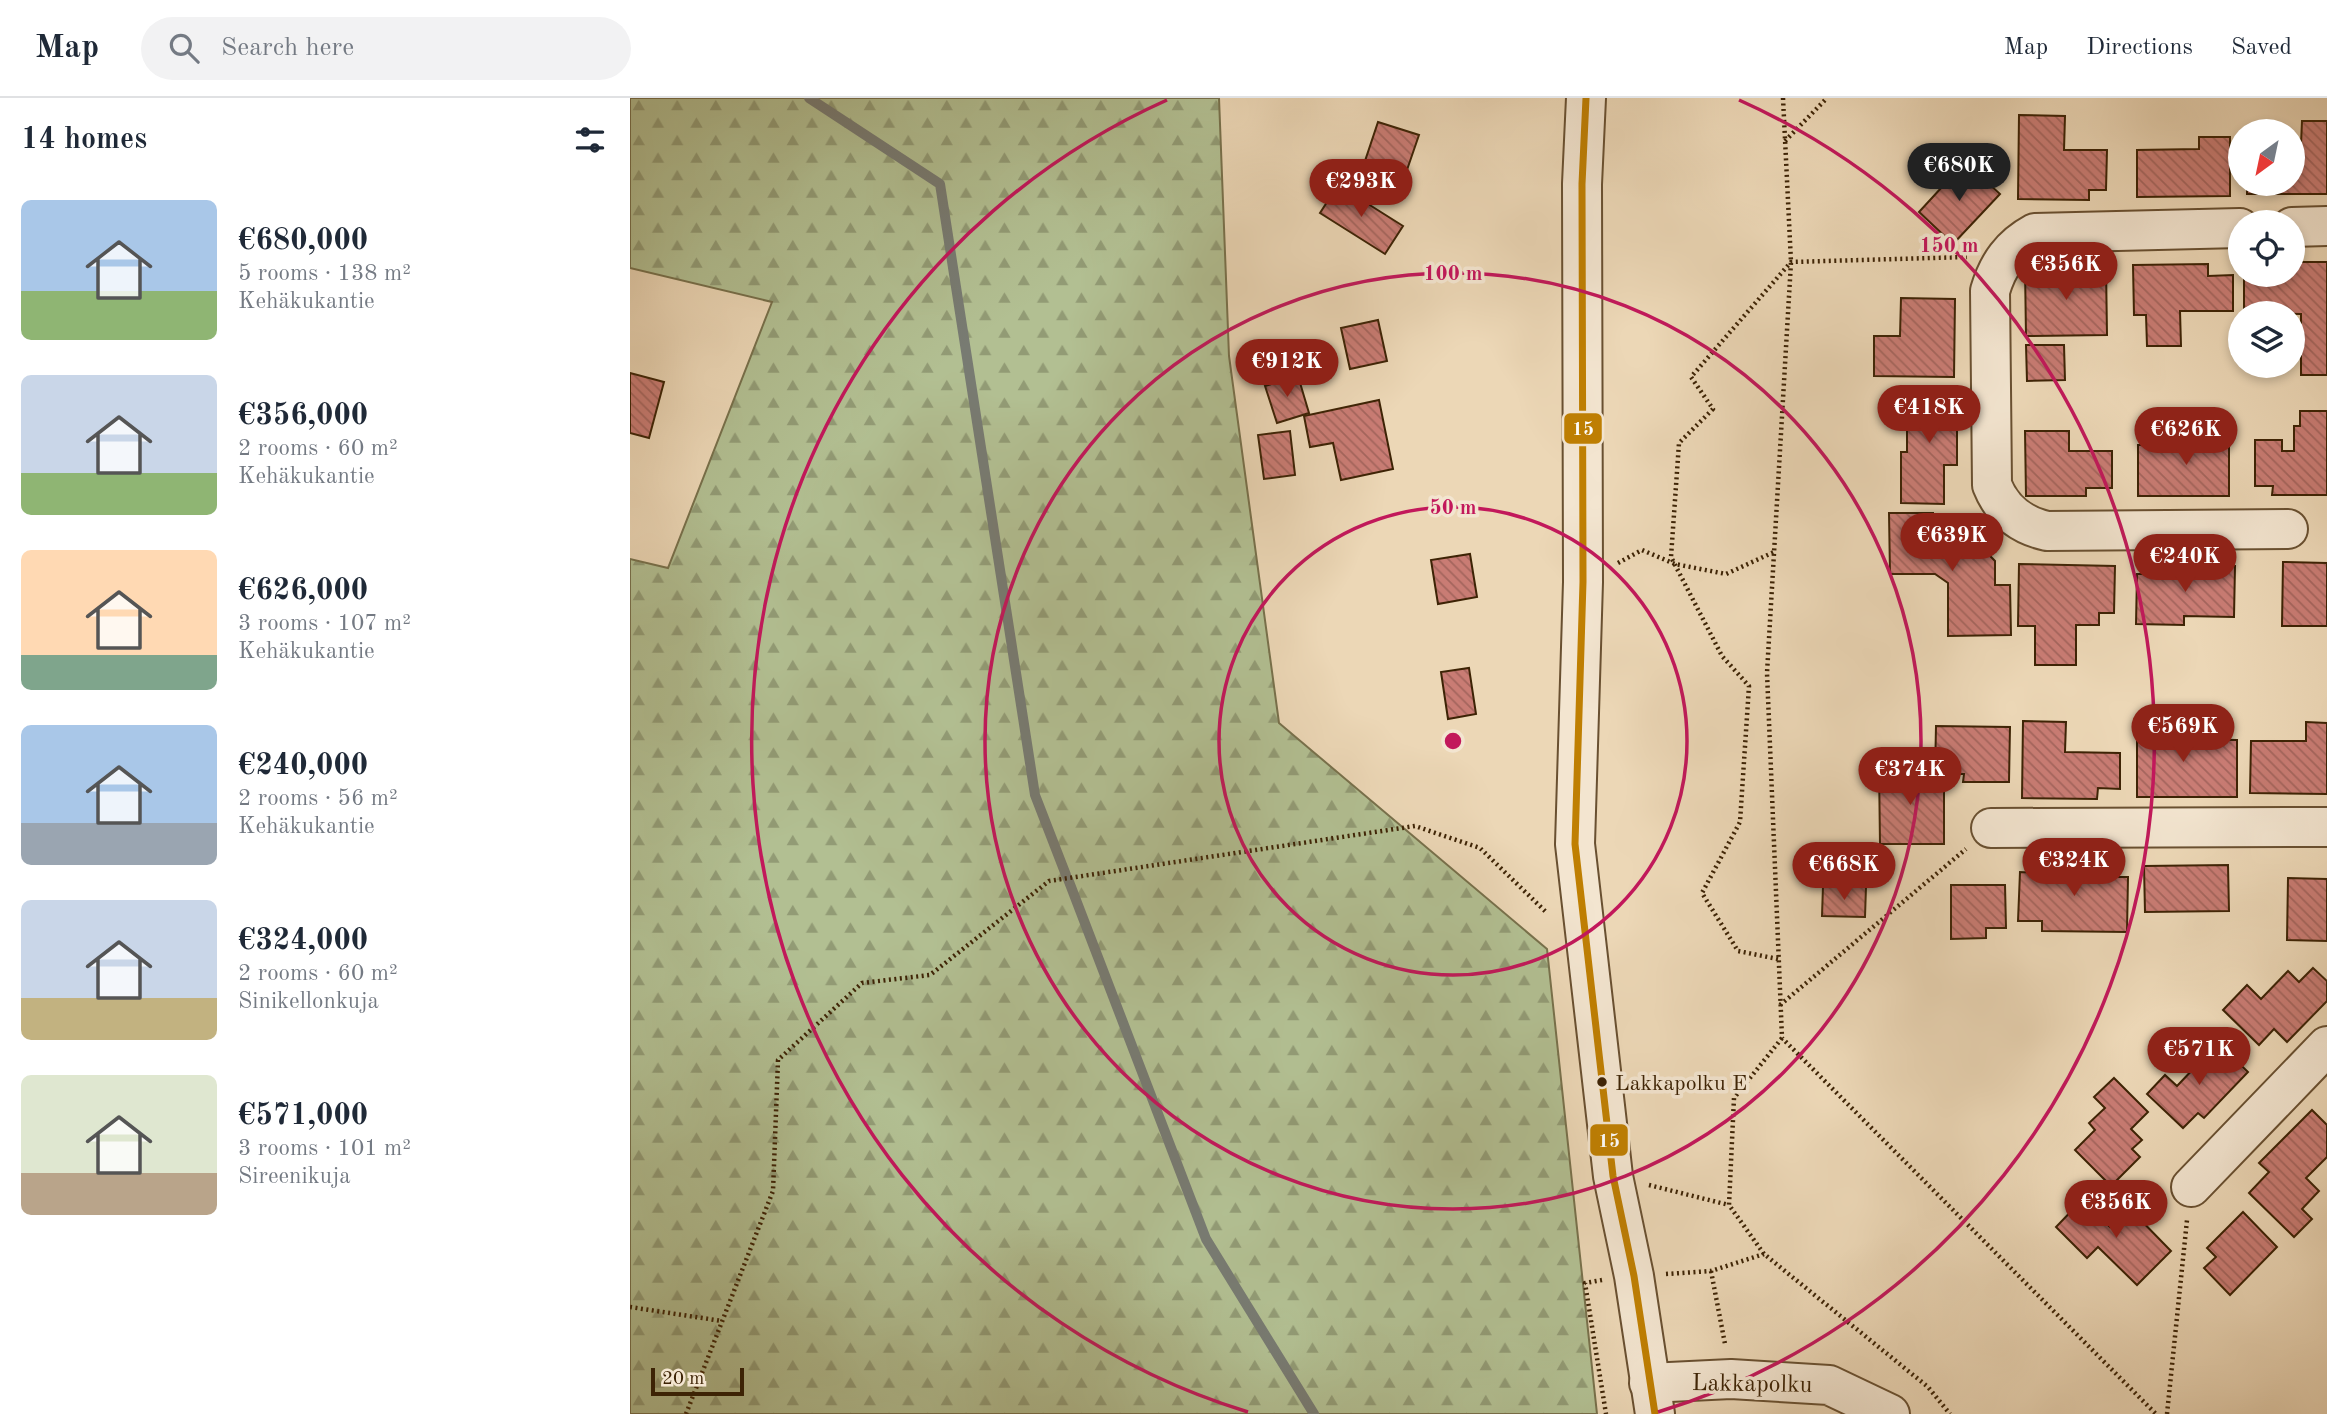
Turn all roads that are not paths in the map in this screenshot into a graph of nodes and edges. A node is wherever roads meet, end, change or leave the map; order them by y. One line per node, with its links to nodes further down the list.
1 (1586, 98): 10 (street)
2 (2327, 226): 3 (street)
3 (2305, 227)
4 (2228, 228): 5 (street)
5 (2287, 529)
6 (2327, 827): 7 (street)
7 (1991, 828)
8 (2327, 1046): 9 (street)
9 (2191, 1187)
10 (1652, 1399): 11 (street, Lakkapolku)
11 (1891, 1414)

